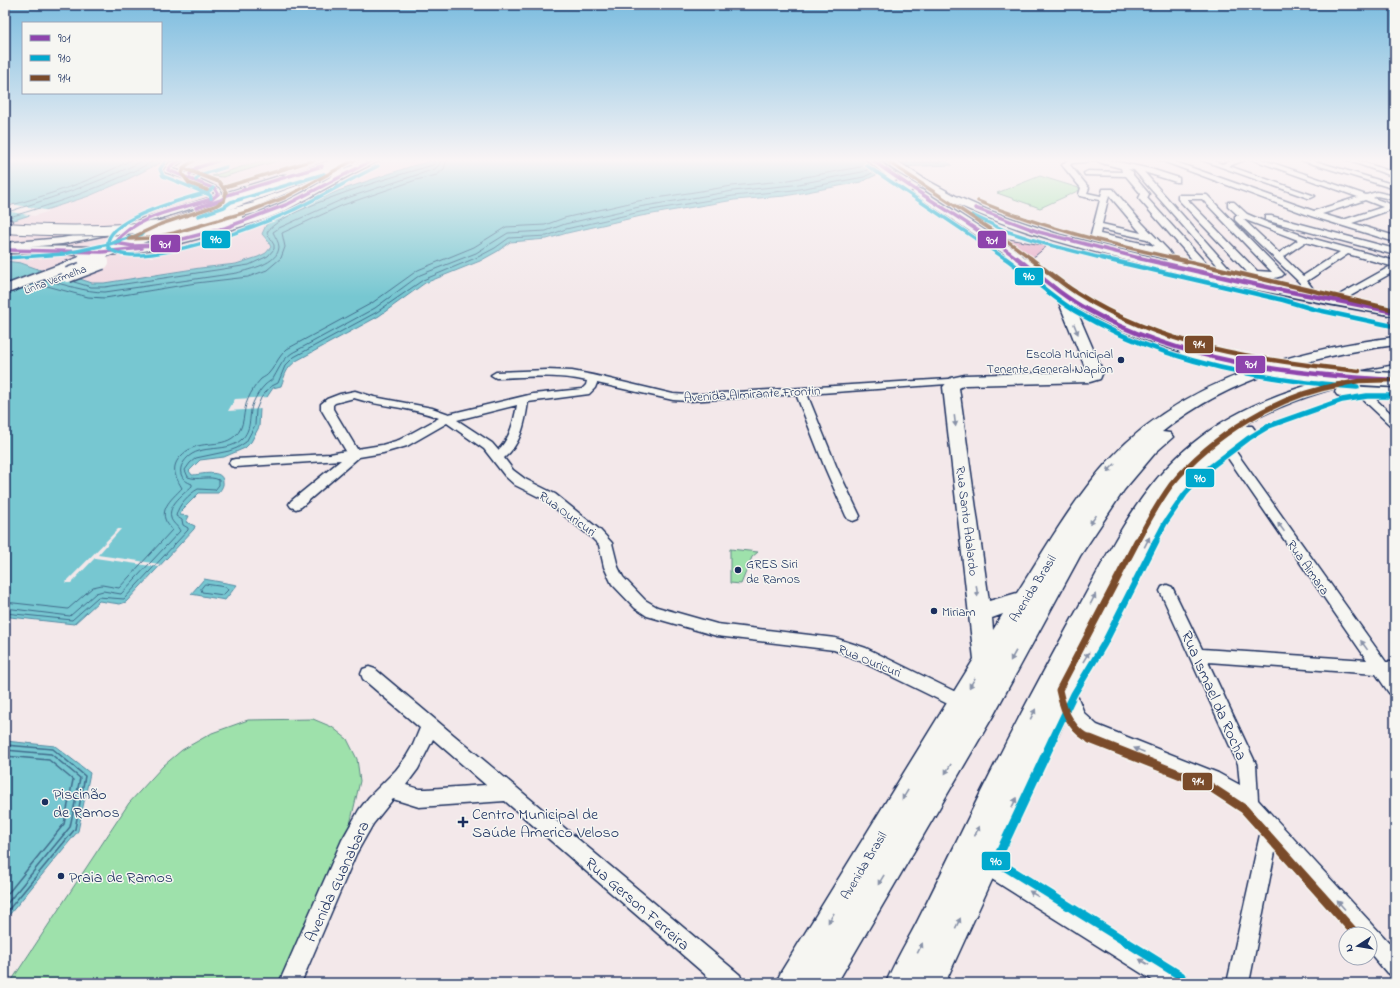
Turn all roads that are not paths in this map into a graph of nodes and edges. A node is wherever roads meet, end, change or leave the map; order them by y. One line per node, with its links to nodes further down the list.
1 (188, 205): 29 (street)
2 (206, 205): 35 (street)
3 (222, 205): 54 (highway, Linha Vermelha, bridge)
4 (257, 205): 20 (main road)
5 (272, 205): 58 (highway, Linha Vermelha, bridge)
6 (285, 205): 42 (highway)
7 (938, 205): 36 (highway)
8 (945, 205): 36 (highway)
9 (968, 205): 47 (highway)
10 (1105, 205): 24 (street)
11 (1122, 205): 22 (street)
12 (1149, 205): 50 (street)
13 (1171, 205): 52 (street)
14 (1189, 205): 31 (street)
15 (1212, 205): 32 (street)
16 (1232, 205): 39 (street)
17 (1234, 205): 45 (street)
18 (1287, 205): 23 (street)
19 (1341, 205): 23 (street)
20 (252, 207): 26 (main road, bridge); 33 (main road, bridge)
21 (1394, 207): 28 (street)
22 (1129, 214): 24 (street); 30 (street)
23 (1314, 214): 28 (street)
24 (1105, 216): 38 (street); 43 (street)
25 (1238, 218): 46 (street)
26 (5, 222)
27 (1126, 222): 30 (street)
28 (1344, 223): 37 (street)
29 (136, 224): 35 (highway); 41 (street)
30 (1139, 225): 38 (street)
31 (1207, 225): 32 (street); 51 (street)
32 (1233, 226): 51 (street)
33 (5, 228)
34 (1395, 230): 37 (street)
35 (122, 232): 41 (street); 42 (highway)
36 (982, 233): 56 (highway)
37 (1380, 234): 40 (street)
38 (1150, 237): 43 (street)
39 (1304, 239): 44 (street); 46 (street)
40 (1395, 239)
41 (6, 248): 42 (highway)
42 (145, 248)
43 (1164, 251): 47 (street)
44 (1348, 251): 48 (street); 53 (street)
45 (1395, 252)
46 (1278, 257): 53 (street)
47 (1171, 264): 50 (highway)
48 (1395, 264)
49 (1395, 267): 59 (street)
50 (1210, 273): 52 (highway)
51 (1255, 278): 52 (street); 57 (street)
52 (1235, 279): 55 (highway)
53 (1302, 280): 57 (street)
54 (5, 290)
55 (1285, 292): 57 (highway); 61 (highway)
56 (1062, 293): 65 (highway, bridge); 66 (highway, Avenida Almirante Frontin, one-way to 66)
57 (1314, 296): 59 (highway)
58 (5, 298)
59 (1335, 301): 60 (highway)
60 (1395, 312)
61 (1395, 318)
62 (1392, 342): 78 (highway, Avenida Brasil, one-way to 78); 80 (highway, Avenida Brasil, one-way to 80)
63 (496, 375): 64 (street, Avenida Almirante Frontin)
64 (593, 378): 68 (street, Avenida Almirante Frontin); 69 (street)
65 (1395, 382): 67 (highway); 102 (highway, one-way to 65)
66 (951, 383): 68 (street, Avenida Almirante Frontin); 81 (highway, Rua Santo Adalardo, one-way to 81)
67 (1358, 389): 71 (street); 72 (highway)
68 (800, 391): 77 (street)
69 (523, 400): 70 (street); 74 (street)
70 (448, 418): 73 (street); 73 (street, Rua Ouricuri); 74 (street, Rua Ouricuri)
71 (1395, 423)
72 (1225, 445): 84 (street, Rua Aimara, one-way to 72); 87 (highway, one-way to 72)
73 (354, 455): 75 (street); 76 (street)
74 (498, 457): 88 (street, Rua Ouricuri)
75 (235, 463)
76 (296, 504)
77 (853, 516)
78 (1055, 582): 83 (highway); 101 (highway, Avenida Brasil, one-way to 101)
79 (1167, 591): 82 (street, Rua Ismael da Rocha)
80 (1024, 600): 81 (highway); 83 (highway, Avenida Brasil)
81 (980, 612): 83 (highway, Rua Santo Adalardo)
82 (1198, 655): 84 (street); 92 (street, Rua Ismael da Rocha)
83 (986, 660): 88 (highway, Avenida Brasil, one-way to 88)
84 (1388, 669): 86 (street, Rua Aimara)
85 (369, 674): 89 (street, Rua Gerson Ferreira)
86 (1395, 688)
87 (1067, 690): 92 (street, one-way to 87); 94 (highway, one-way to 87)
88 (960, 702): 100 (highway, Avenida Brasil, one-way to 100)
89 (430, 726): 90 (street, Avenida Guanabara); 91 (street, Rua Gerson Ferreira)
90 (390, 789): 91 (street); 98 (street, Avenida Guanabara)
91 (508, 792): 99 (street, Rua Gerson Ferreira)
92 (1249, 803): 93 (street)
93 (1271, 826): 95 (street, one-way to 93); 105 (street)
94 (986, 864): 103 (highway, one-way to 94); 104 (street, one-way to 94)
95 (1360, 926)
96 (1378, 946): 97 (street)
97 (1395, 965)
98 (290, 983)
99 (732, 983)
100 (792, 983)
101 (819, 983)
102 (902, 983)
103 (929, 983)
104 (1177, 983)
105 (1238, 983)

